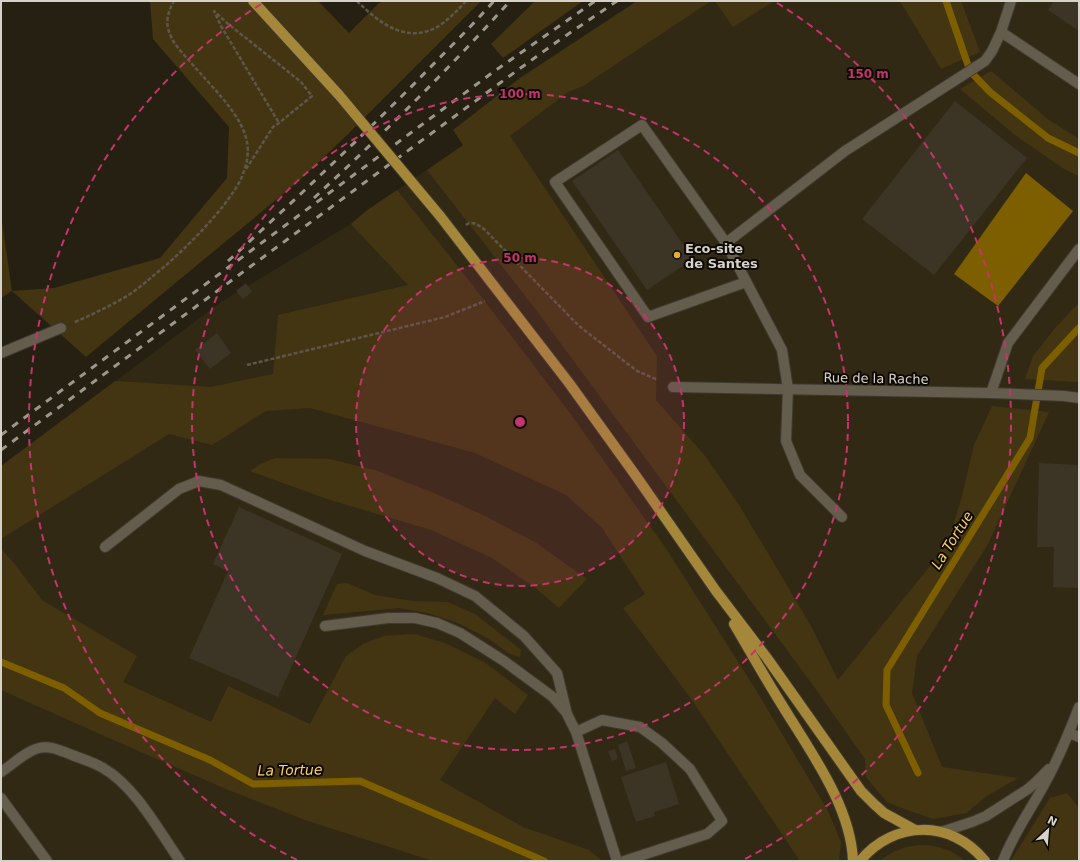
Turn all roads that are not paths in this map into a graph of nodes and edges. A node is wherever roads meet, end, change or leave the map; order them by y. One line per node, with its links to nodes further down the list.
1 (253, 1): 16 (main road, bridge)
2 (1011, 1): 3 (street)
3 (1001, 32): 4 (street); 5 (street)
4 (1079, 84)
5 (726, 243): 7 (street); 7 (street)
6 (1079, 249): 12 (street)
7 (746, 282): 11 (street)
8 (61, 328): 9 (street)
9 (1, 353)
10 (673, 387): 11 (street, Rue de la Rache)
11 (788, 389): 12 (street, Rue de la Rache); 14 (street)
12 (991, 393): 13 (street, Rue de la Rache)
13 (1079, 398)
14 (842, 517)
15 (105, 547): 19 (street)
16 (716, 591): 26 (main road); 32 (main road)
17 (325, 626): 19 (street)
18 (1079, 707): 21 (street)
19 (567, 714): 20 (street)
20 (576, 732): 30 (street); 31 (street)
21 (1069, 733): 22 (street); 23 (street)
22 (1079, 737)
23 (1058, 756): 27 (street); 35 (street)
24 (1, 772): 29 (street)
25 (1, 798): 28 (street)
26 (916, 830): 27 (main road); 33 (main road)
27 (941, 832): 34 (main road)
28 (46, 861)
29 (180, 861)
30 (617, 861)
31 (624, 861)
32 (853, 861)
33 (860, 861)
34 (985, 861)
35 (1003, 861)

